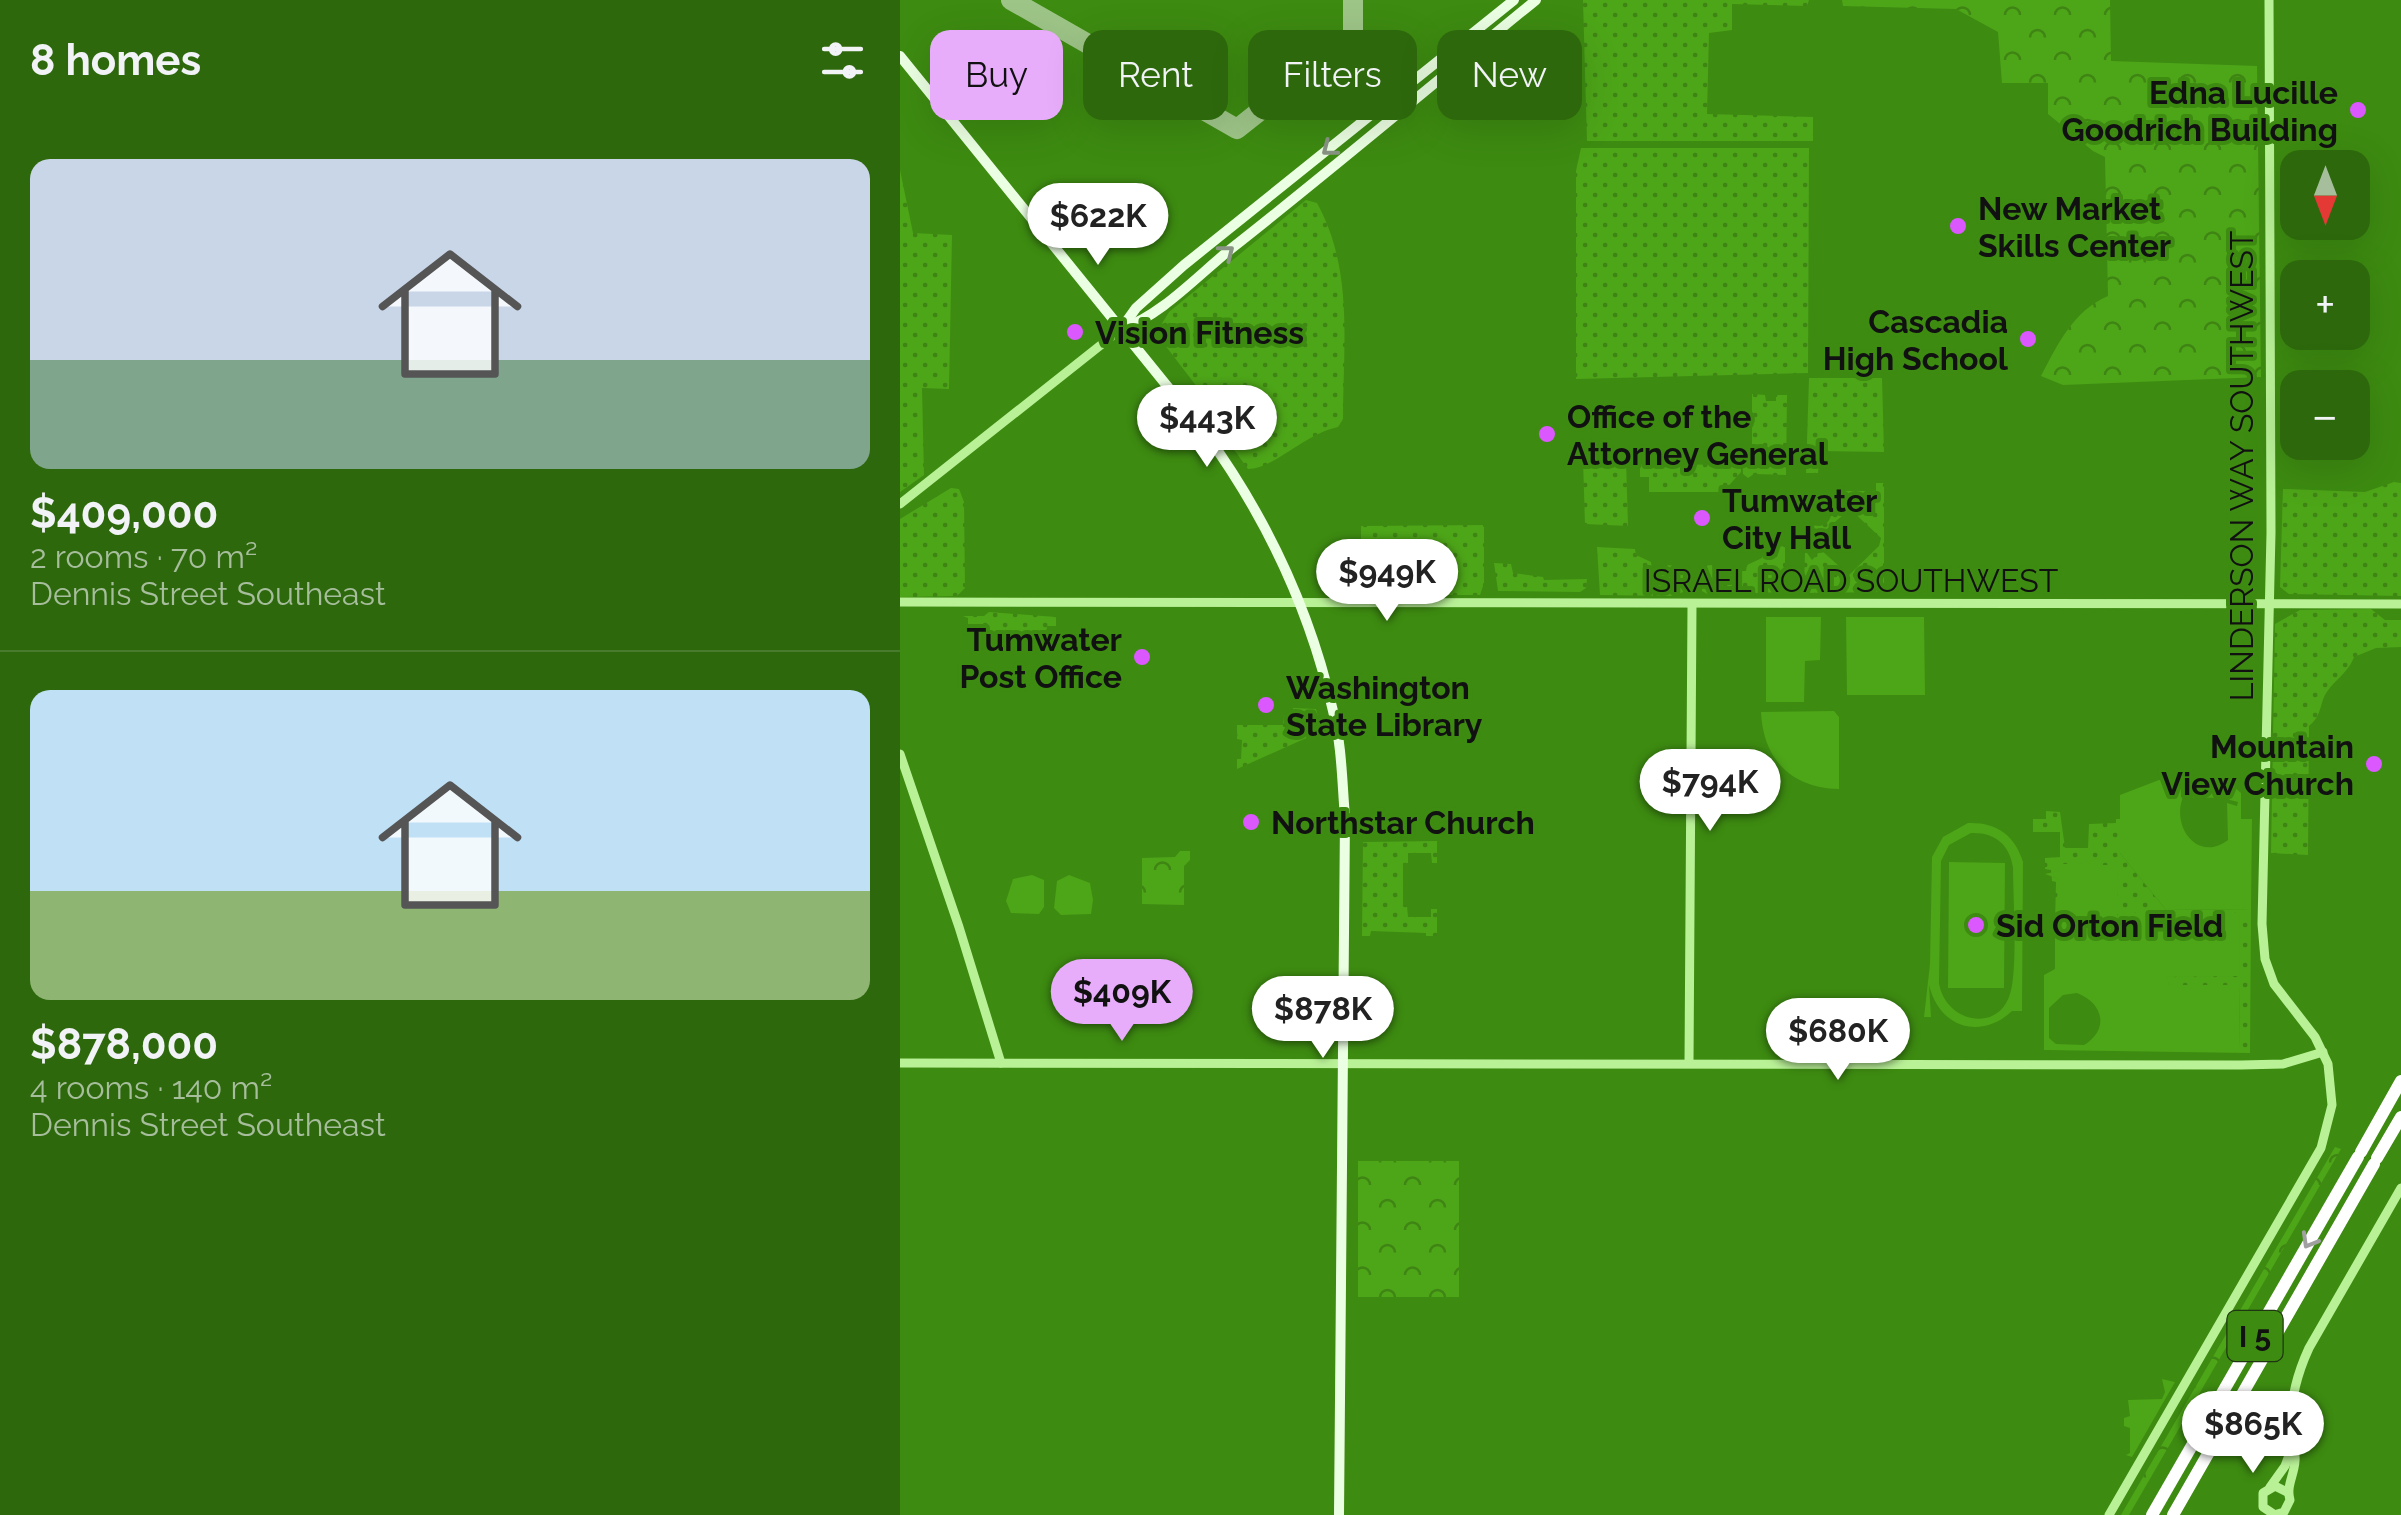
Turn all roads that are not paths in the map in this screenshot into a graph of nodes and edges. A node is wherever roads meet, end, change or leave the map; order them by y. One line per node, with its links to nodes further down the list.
1 (1514, 0): 5 (main road, one-way to 5)
2 (1536, 0): 5 (main road, one-way to 2)
3 (2269, 0): 9 (street, LINDERSON WAY SOUTHWEST)
4 (900, 56): 5 (main road)
5 (1121, 329): 6 (street); 8 (main road)
6 (900, 504)
7 (900, 602): 8 (street, ISRAEL ROAD SOUTHWEST)
8 (1301, 604): 11 (street, ISRAEL ROAD SOUTHWEST); 17 (main road)
9 (2268, 604): 10 (street, ISRAEL ROAD SOUTHWEST); 11 (street, ISRAEL ROAD SOUTHWEST); 13 (street, LINDERSON WAY SOUTHWEST)
10 (2401, 604)
11 (1692, 605): 16 (street)
12 (900, 754): 15 (street)
13 (2323, 1052): 16 (street); 26 (street, LINDERSON WAY SOUTHWEST)
14 (900, 1063): 15 (street)
15 (1001, 1063): 17 (street)
16 (1689, 1063): 17 (street)
17 (1343, 1065): 25 (main road)
18 (2401, 1081): 27 (highway, I 5, one-way to 27)
19 (2401, 1118): 28 (highway, I 5)
20 (2401, 1188): 21 (street)
21 (2292, 1447): 22 (street); 23 (street)
22 (2270, 1487): 23 (street); 24 (street)
23 (2287, 1492): 30 (street)
24 (2262, 1502): 29 (street); 30 (street)
25 (1339, 1515)
26 (2110, 1515)
27 (2152, 1515)
28 (2173, 1515)
29 (2258, 1515)
30 (2274, 1515)

